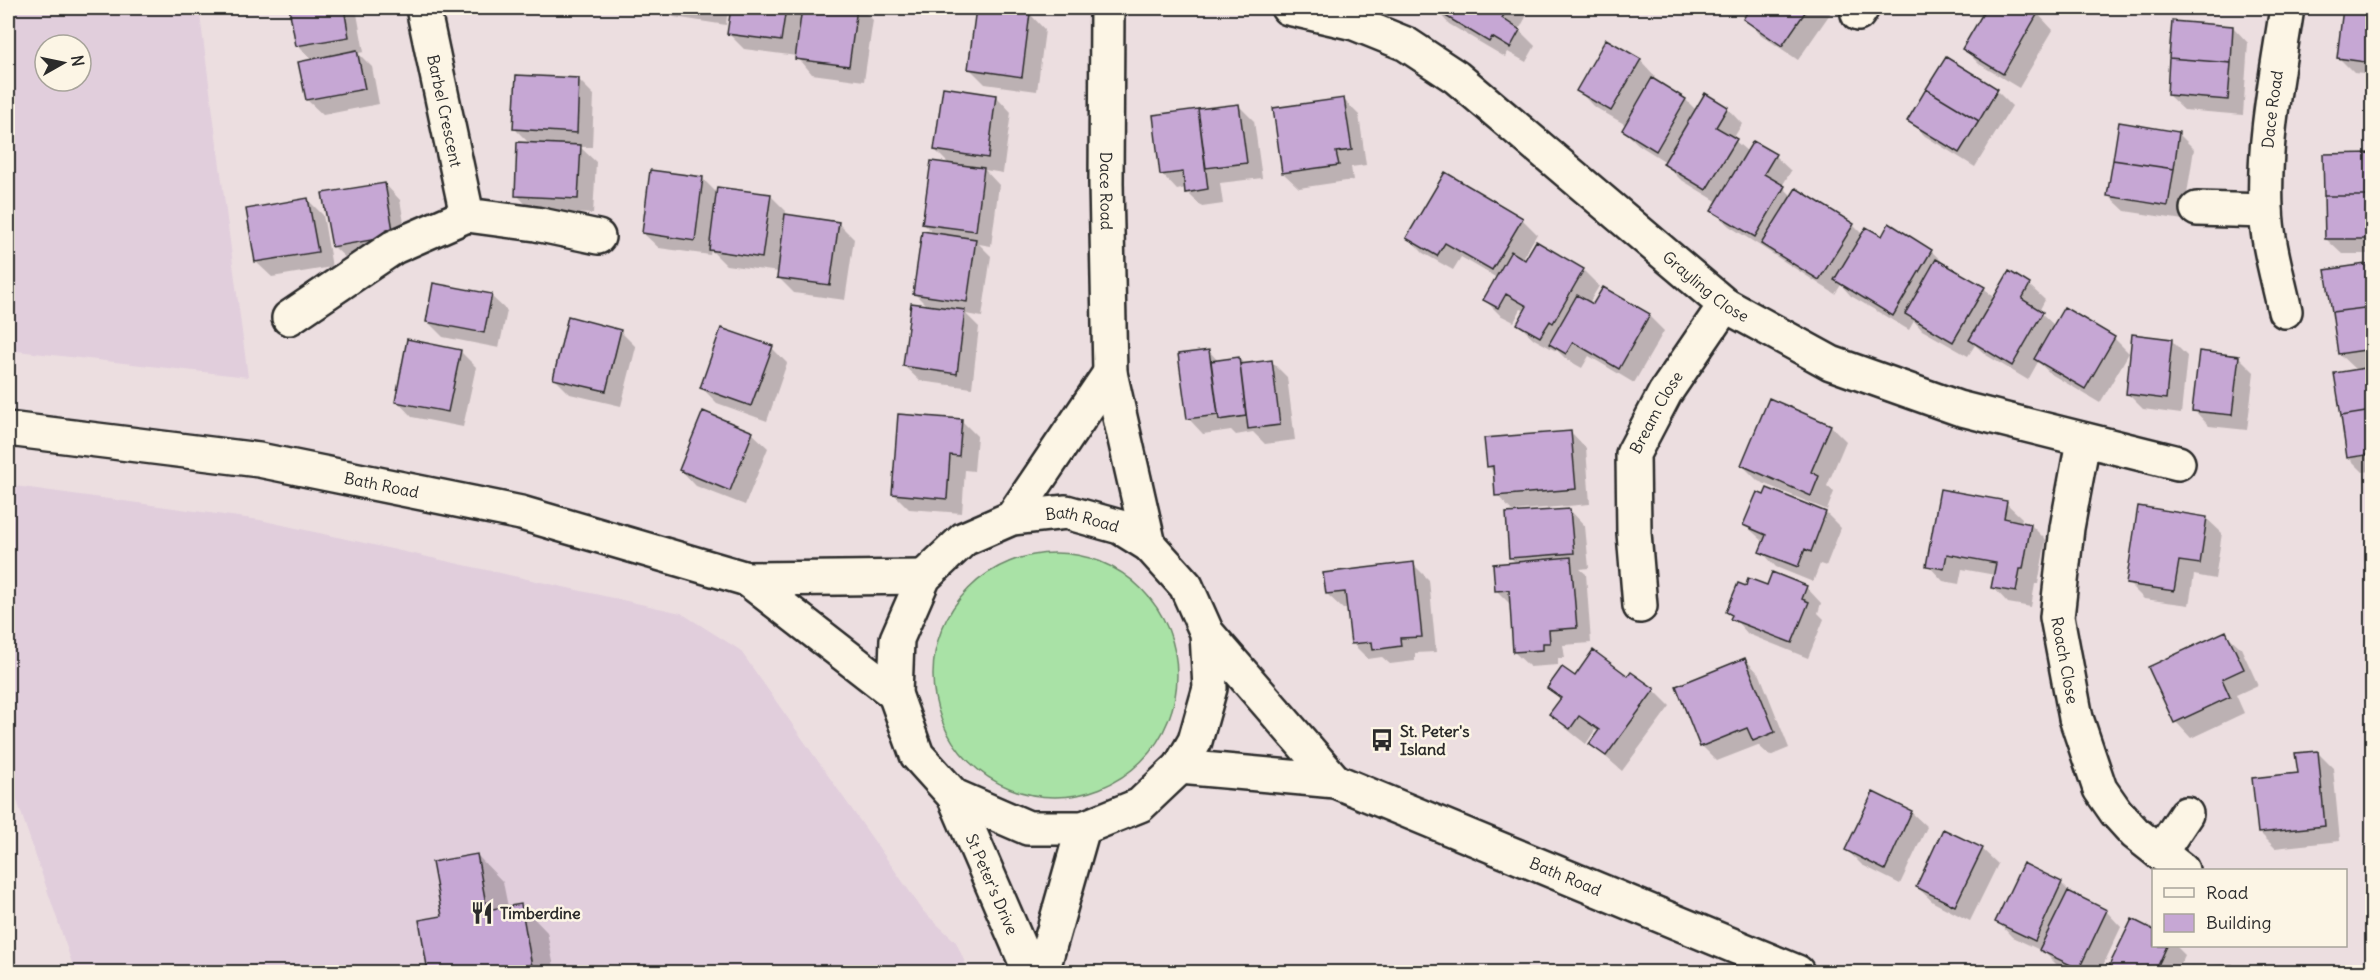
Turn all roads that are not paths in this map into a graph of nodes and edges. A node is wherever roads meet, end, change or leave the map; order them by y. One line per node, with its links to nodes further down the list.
1 (423, 8): 7 (street, Barbel Crescent)
2 (1107, 8): 12 (street, Dace Road)
3 (1288, 8): 9 (street, Grayling Close)
4 (2287, 8): 6 (street, Dace Road)
5 (2197, 209): 6 (street)
6 (2266, 210): 10 (street, Dace Road)
7 (467, 215): 8 (street); 11 (street)
8 (598, 237)
9 (1725, 305): 14 (street, Grayling Close); 20 (street, Bream Close)
10 (2285, 311)
11 (290, 318)
12 (1110, 373): 16 (street); 17 (street, Dace Road)
13 (8, 429): 19 (street, Bath Road)
14 (2083, 441): 15 (street, Grayling Close); 28 (street, Roach Close)
15 (2178, 463)
16 (1011, 518): 17 (street, Bath Road); 18 (street, Bath Road)
17 (1149, 545): 21 (street, Bath Road)
18 (924, 578): 19 (street, Bath Road); 22 (street, Bath Road)
19 (747, 579): 22 (street, Bath Road)
20 (1640, 606)
21 (1207, 633): 23 (street, Bath Road); 24 (street, Bath Road)
22 (895, 694): 25 (street, Bath Road)
23 (1180, 766): 24 (street, Bath Road); 27 (street, Bath Road)
24 (1335, 781): 31 (street, Bath Road)
25 (954, 796): 27 (street, Bath Road); 29 (street, St Peter's Drive)
26 (2186, 813): 28 (street, Roach Close)
27 (1083, 828): 30 (street)
28 (2171, 862)
29 (1030, 972)
30 (1042, 972)
31 (1797, 972)

